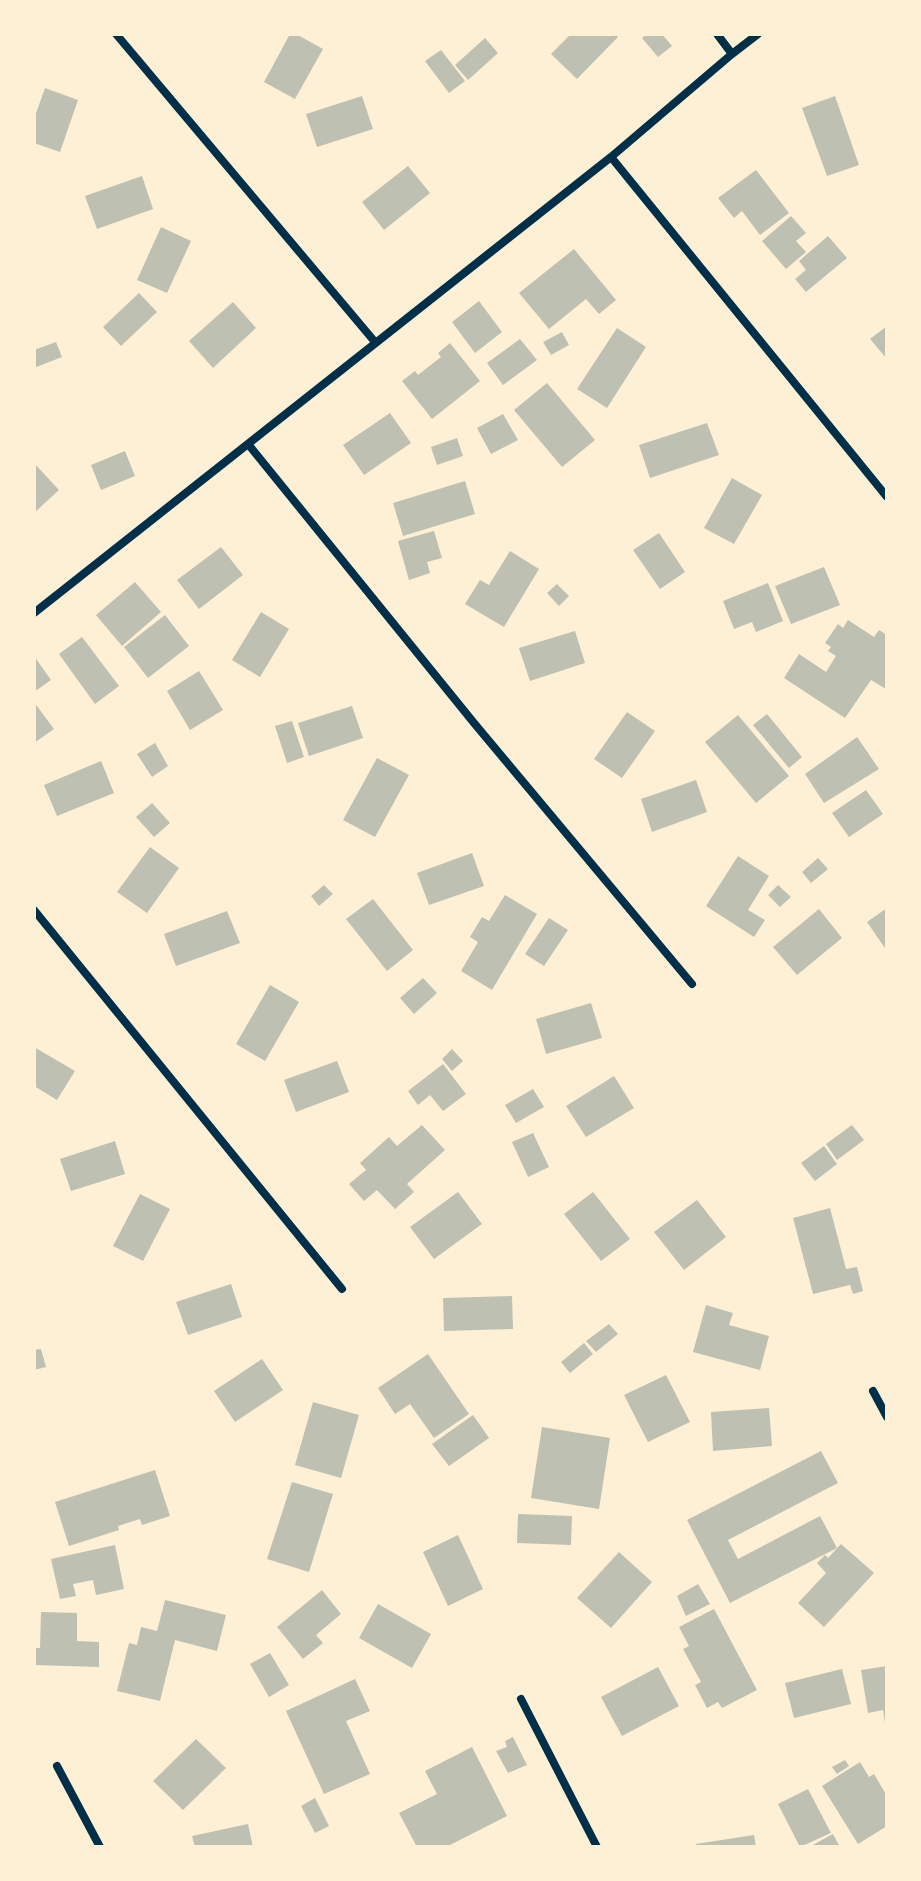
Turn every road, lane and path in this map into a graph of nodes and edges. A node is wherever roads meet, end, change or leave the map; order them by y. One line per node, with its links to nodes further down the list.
1 (116, 34): 6 (street)
2 (717, 34): 4 (street)
3 (758, 34): 4 (street)
4 (732, 54): 5 (street)
5 (611, 157): 6 (street); 8 (street)
6 (375, 342): 7 (street)
7 (248, 444): 9 (street); 11 (street)
8 (887, 497)
9 (34, 613)
10 (34, 910): 12 (street)
11 (692, 984)
12 (342, 1289)
13 (873, 1391): 14 (street)
14 (887, 1417)
15 (521, 1699): 18 (street)
16 (57, 1766): 17 (street)
17 (100, 1847)
18 (597, 1847)

